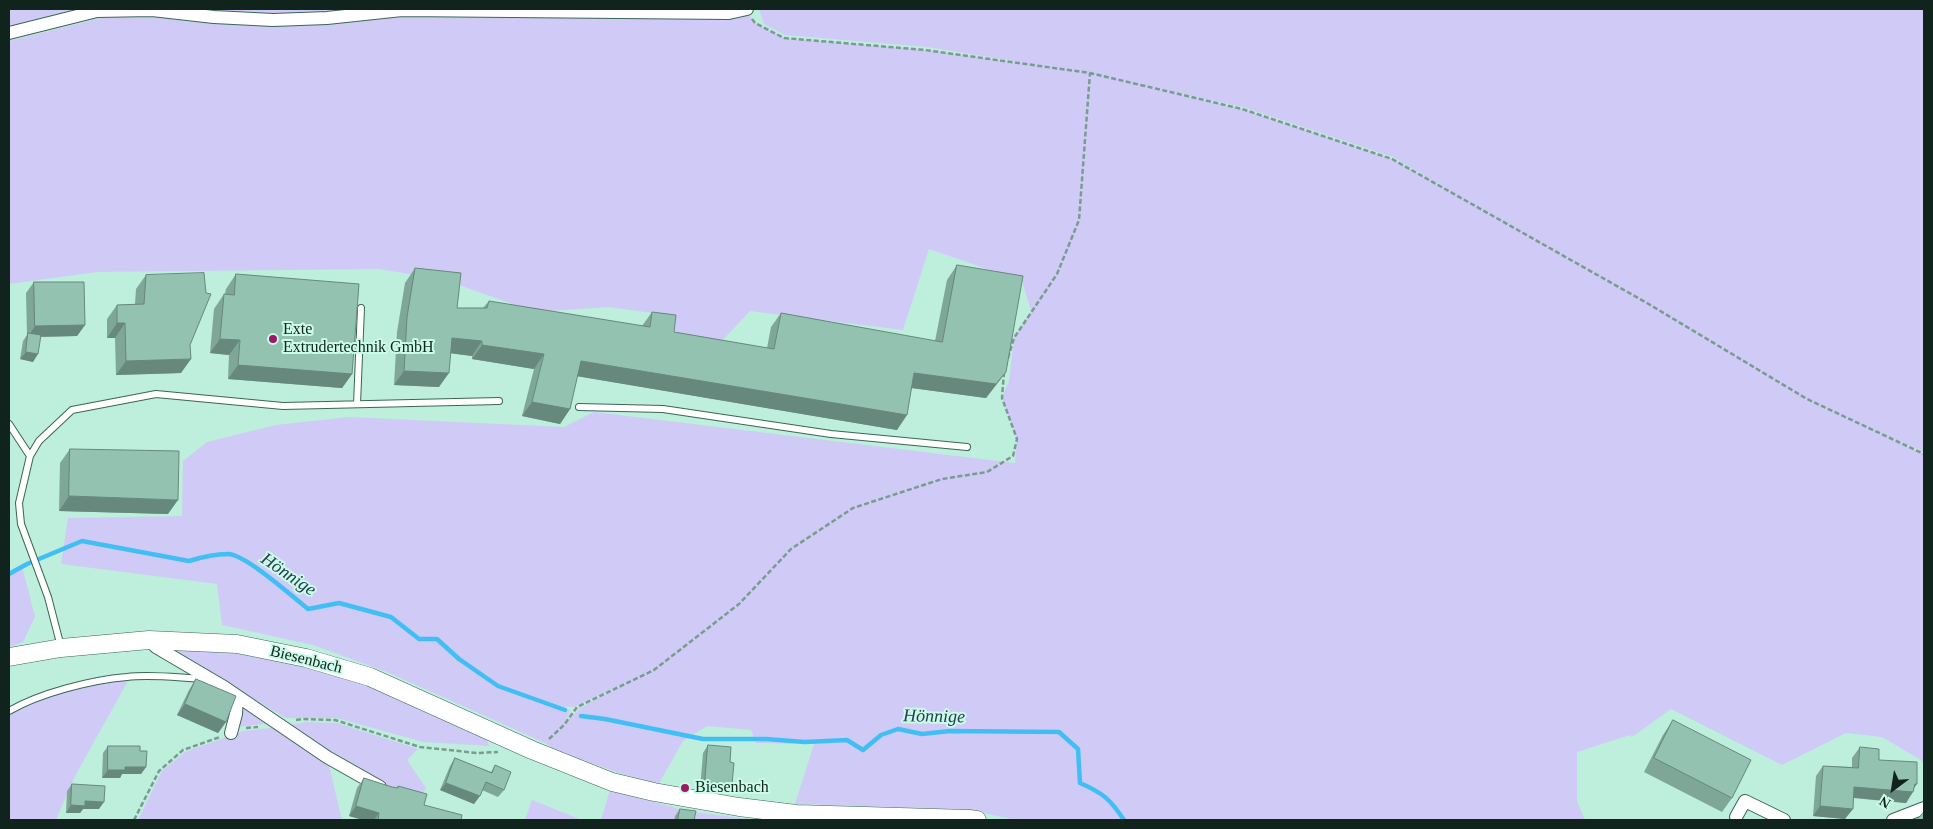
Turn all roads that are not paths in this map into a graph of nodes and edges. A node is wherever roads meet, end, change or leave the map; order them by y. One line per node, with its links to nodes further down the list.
1 (746, 9): 2 (street)
2 (9, 33)
3 (361, 308): 5 (lane)
4 (499, 401): 5 (lane)
5 (357, 404): 9 (lane)
6 (579, 407): 8 (lane)
7 (9, 424): 9 (lane)
8 (967, 447)
9 (30, 456): 11 (lane)
10 (149, 640): 11 (main road, Biesenbach); 13 (street); 20 (main road, Biesenbach)
11 (61, 648): 12 (main road, Biesenbach)
12 (9, 657)
13 (208, 679): 14 (street); 15 (lane)
14 (237, 696): 16 (street); 17 (street)
15 (9, 711)
16 (231, 733)
17 (384, 790)
18 (1924, 808): 22 (street)
19 (1736, 817): 21 (street)
20 (977, 820)
21 (1784, 820)
22 (1893, 820)

